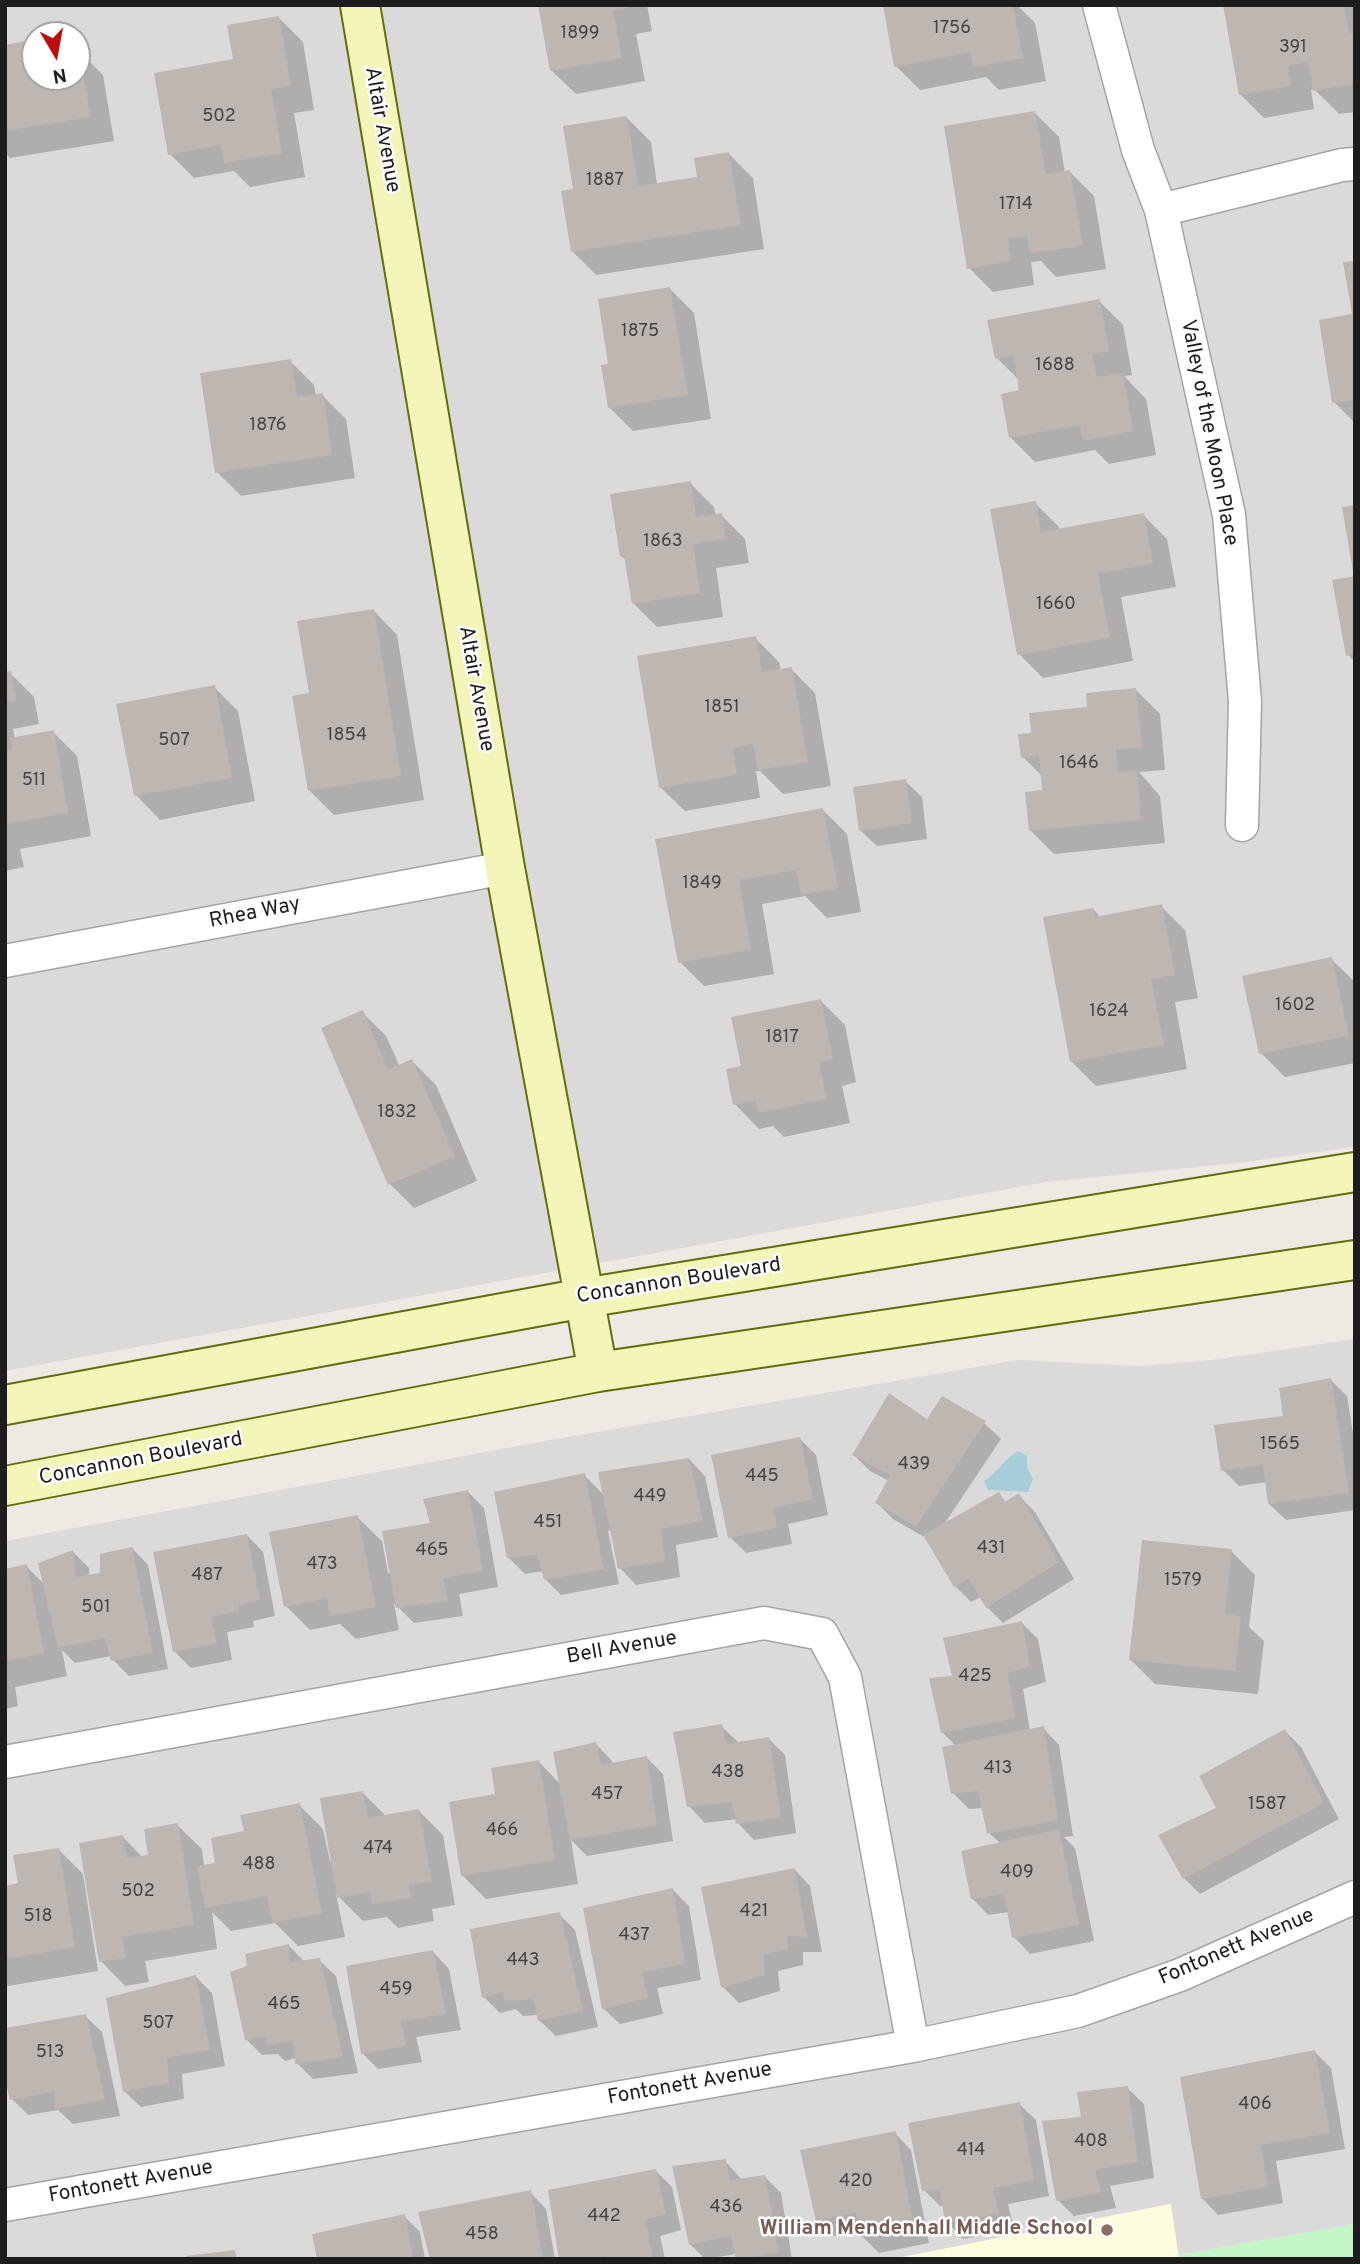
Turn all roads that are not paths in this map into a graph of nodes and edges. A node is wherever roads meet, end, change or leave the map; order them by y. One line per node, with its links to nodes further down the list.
1 (360, 5): 6 (main road, Altair Avenue)
2 (1099, 5): 4 (street, Valley of the Moon Place)
3 (1355, 164): 4 (street)
4 (1161, 210): 5 (street, Valley of the Moon Place)
5 (1242, 825)
6 (505, 868): 7 (street, Rhea Way); 10 (main road, Altair Avenue)
7 (5, 961)
8 (1355, 1172): 10 (main road, Concannon Boulevard)
9 (1355, 1260): 11 (main road, Concannon Boulevard)
10 (584, 1298): 11 (main road, Altair Avenue); 12 (main road, Concannon Boulevard)
11 (598, 1372): 13 (main road, Concannon Boulevard)
12 (5, 1405)
13 (5, 1486)
14 (5, 1762): 16 (street, Bell Avenue)
15 (1355, 1897): 16 (street, Fontonett Avenue)
16 (913, 2046): 17 (street, Fontonett Avenue)
17 (5, 2205)

